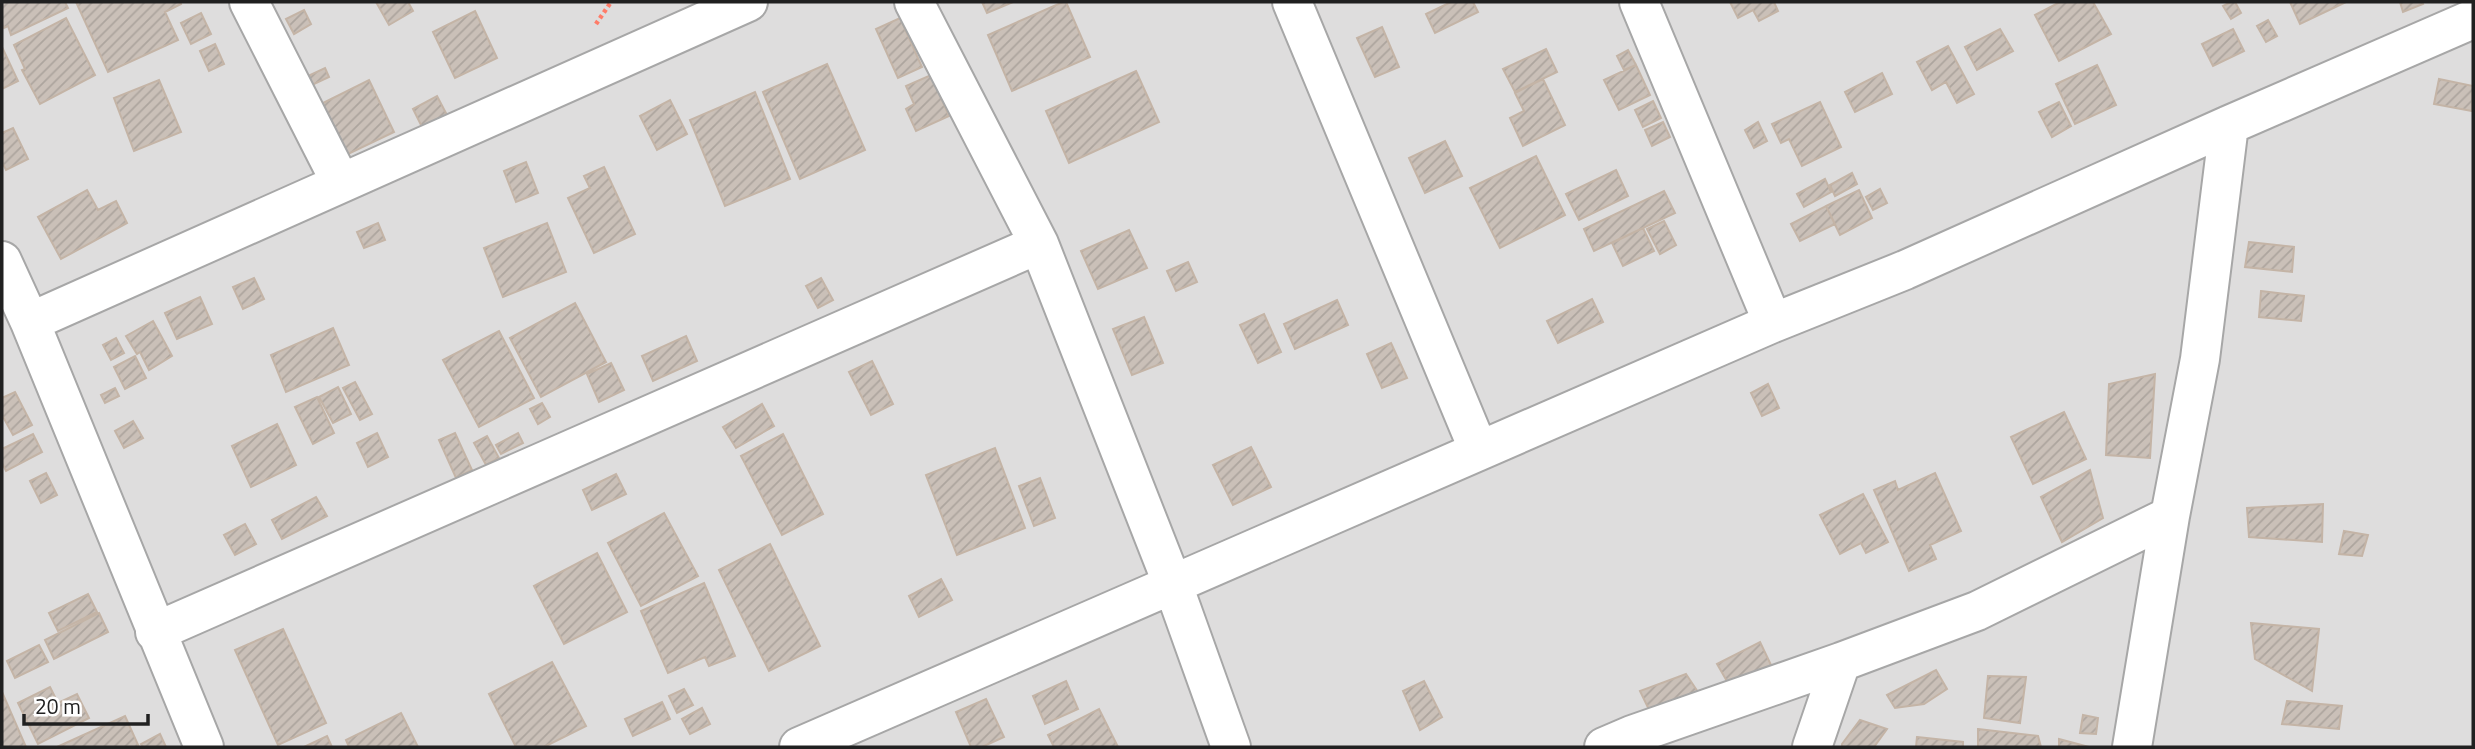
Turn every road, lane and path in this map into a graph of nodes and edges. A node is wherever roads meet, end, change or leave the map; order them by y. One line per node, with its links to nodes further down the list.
1 (250, 2): 8 (street)
2 (748, 2): 8 (street)
3 (914, 2): 9 (street)
4 (1293, 2): 13 (street)
5 (1645, 3): 12 (street)
6 (2473, 19): 7 (street)
7 (2229, 124): 12 (street); 14 (street)
8 (341, 183): 11 (street)
9 (1039, 244): 15 (street); 16 (street)
10 (2, 261): 11 (street)
11 (30, 322): 16 (street)
12 (1773, 323): 13 (street)
13 (1479, 451): 15 (street)
14 (2170, 516): 17 (street); 23 (street)
15 (1173, 585): 19 (street); 20 (street)
16 (155, 632): 18 (street)
17 (1841, 663): 21 (street); 22 (street)
18 (204, 747)
19 (799, 747)
20 (1231, 747)
21 (1604, 747)
22 (1812, 747)
23 (2132, 747)

